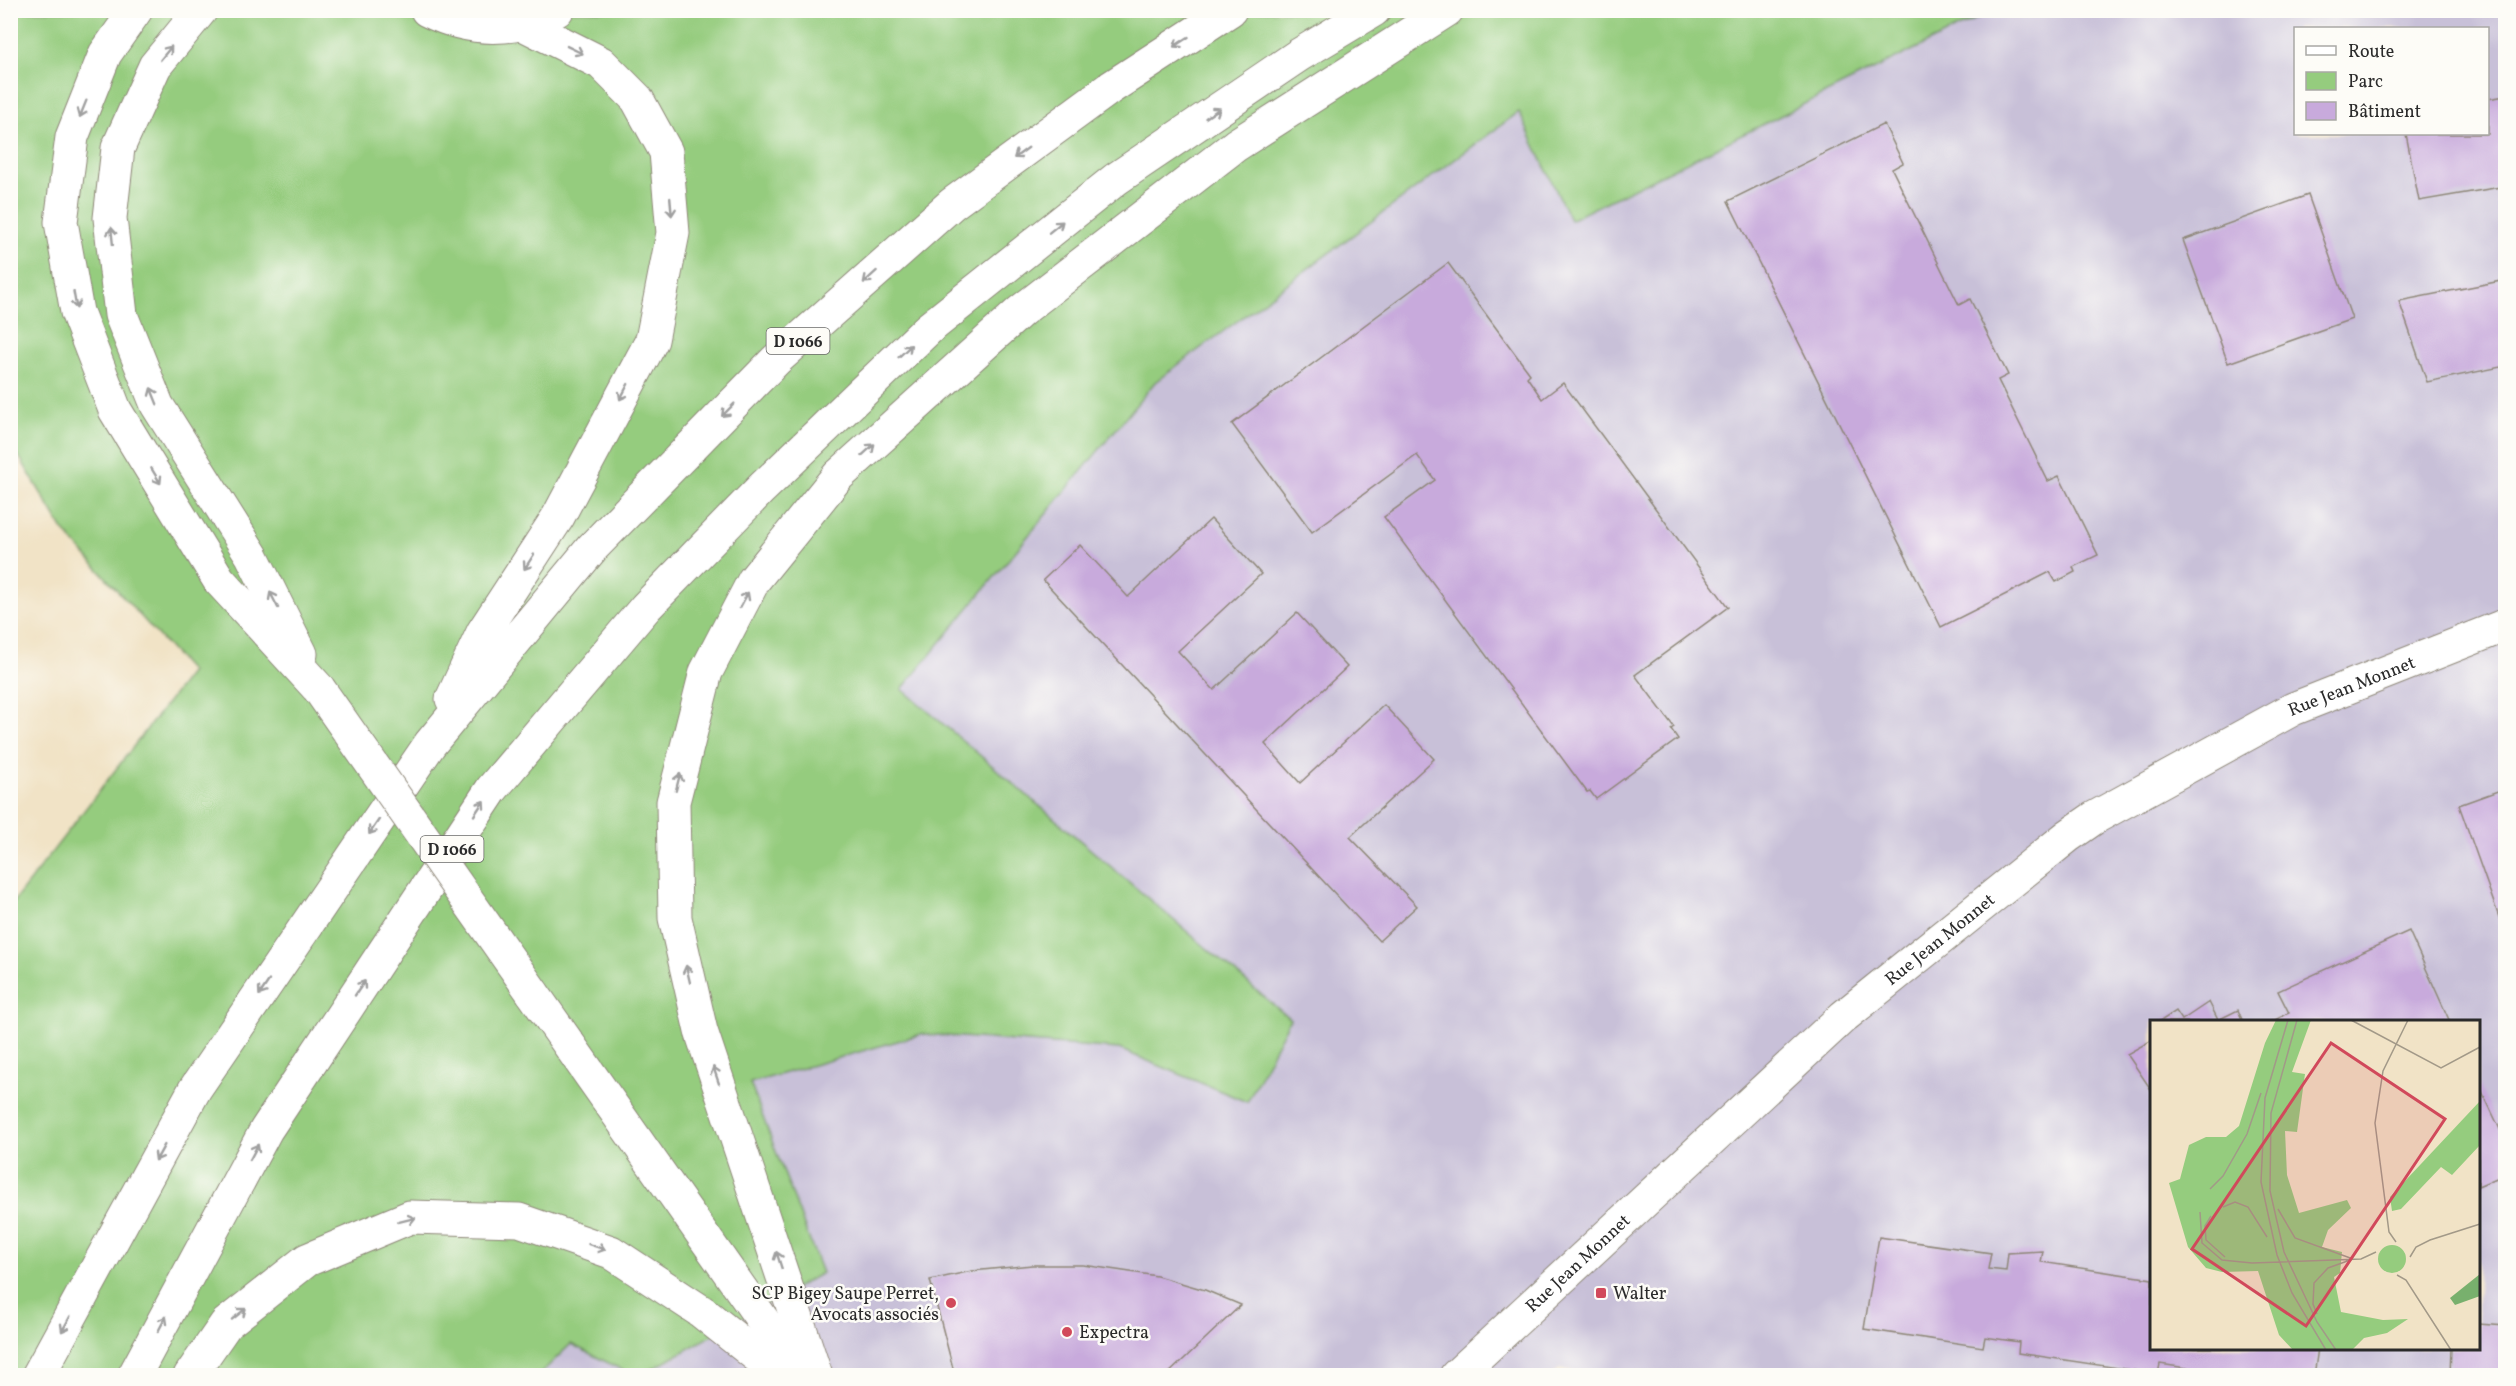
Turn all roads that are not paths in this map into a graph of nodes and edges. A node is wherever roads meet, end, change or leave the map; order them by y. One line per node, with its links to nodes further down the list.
1 (136, 10): 10 (main road, one-way to 10)
2 (201, 10): 10 (main road, one-way to 2)
3 (427, 10): 8 (main road)
4 (557, 10): 8 (main road)
5 (1230, 10): 11 (main road, D 1066, one-way to 11)
6 (1374, 10): 13 (main road, D 1066, one-way to 6)
7 (1447, 10): 17 (main road, one-way to 7)
8 (523, 24): 11 (main road, one-way to 11)
9 (2505, 626): 18 (main road, Rue Jean Monnet)
10 (319, 689): 16 (main road, bridge)
11 (430, 744): 12 (main road, D 1066, one-way to 12)
12 (38, 1376)
13 (134, 1376)
14 (190, 1376): 15 (main road, one-way to 15)
15 (782, 1376)
16 (802, 1376)
17 (816, 1376)
18 (1456, 1376)

